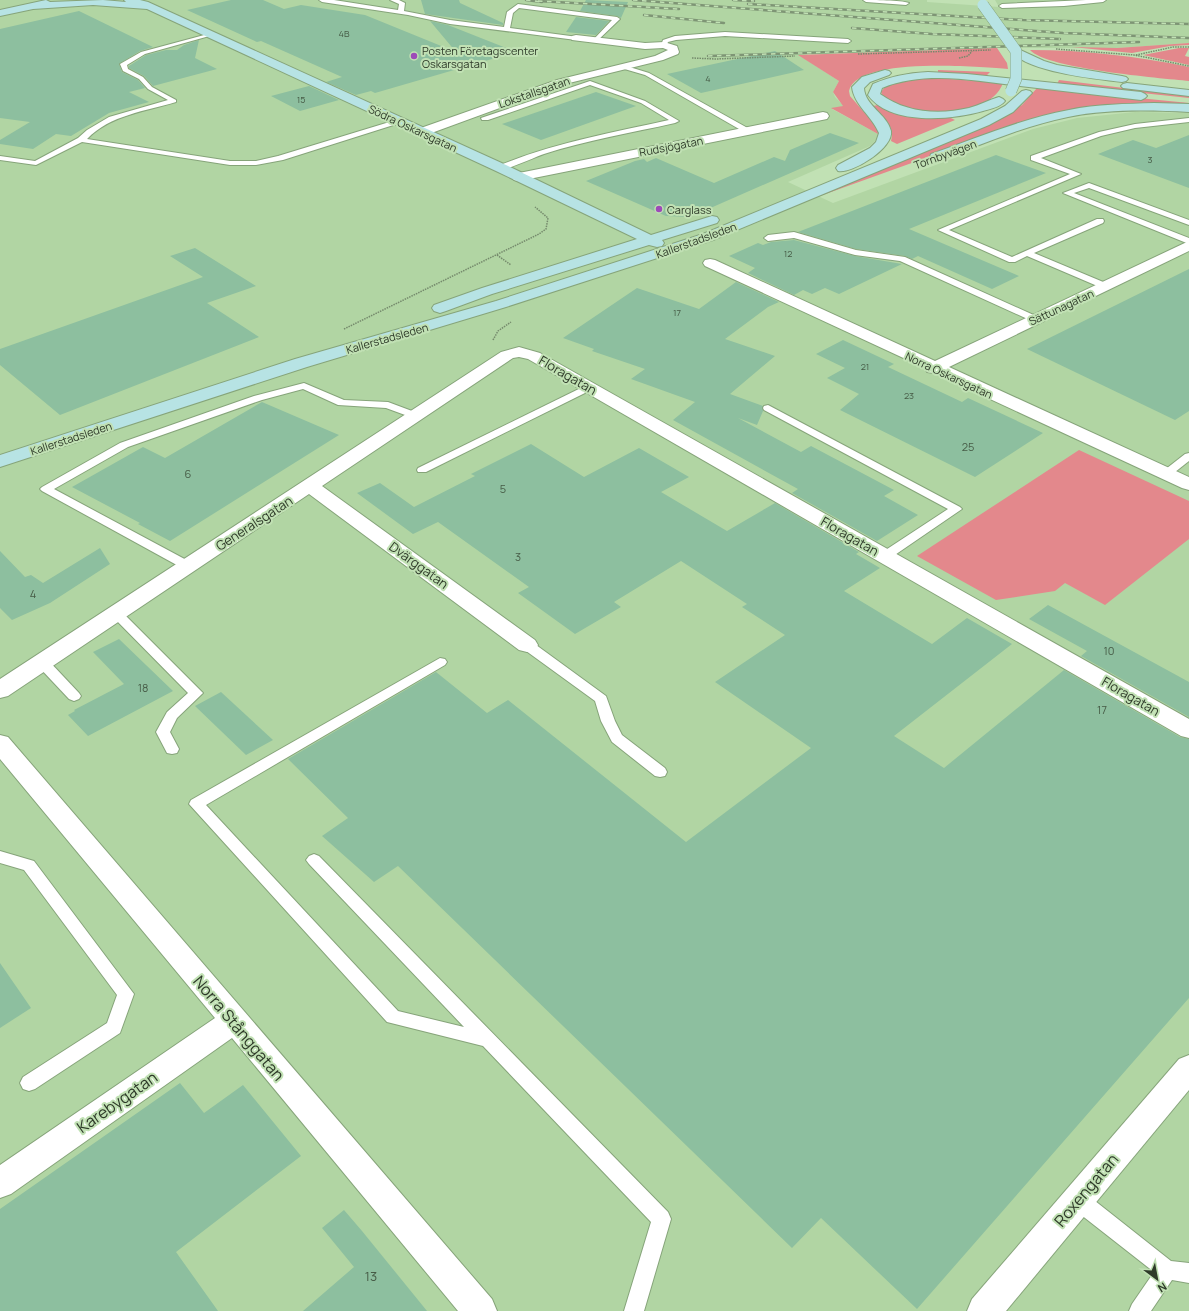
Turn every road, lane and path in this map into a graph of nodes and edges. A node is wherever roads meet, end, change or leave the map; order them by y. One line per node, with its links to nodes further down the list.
1 (67, 0): 10 (main road, Södra Oskarsgatan)
2 (129, 0): 12 (main road, Södra Oskarsgatan)
3 (322, 0): 13 (lane)
4 (393, 0): 13 (lane)
5 (866, 0): 9 (lane)
6 (1103, 0): 11 (lane)
7 (121, 2): 10 (main road, Södra Oskarsgatan); 12 (main road, Södra Oskarsgatan)
8 (981, 2): 22 (main road, Kallerstadsleden, bridge)
9 (906, 3)
10 (31, 6): 14 (main road, Södra Oskarsgatan)
11 (1002, 6)
12 (155, 9): 16 (main road, Södra Oskarsgatan)
13 (401, 12): 15 (lane)
14 (0, 13)
15 (507, 29): 17 (lane); 18 (lane)
16 (210, 35): 33 (main road, Södra Oskarsgatan); 36 (lane)
17 (576, 38): 18 (street)
18 (596, 40): 20 (street)
19 (848, 41): 20 (lane)
20 (664, 45): 24 (street, Lokstallsgatan)
21 (1189, 46): 23 (path)
22 (1020, 54): 25 (main road); 27 (main road, bridge); 49 (main road, Kallerstadsleden)
23 (1134, 55)
24 (623, 67): 34 (lane); 35 (street, Lokstallsgatan)
25 (1189, 87)
26 (1189, 93): 41 (main road)
27 (1007, 95): 28 (main road); 41 (main road, Kallerstadsleden)
28 (1189, 102)
29 (1189, 108): 38 (main road, Tornbyvägen)
30 (823, 116): 34 (street, Rudsjögatan)
31 (485, 118): 40 (lane)
32 (1189, 120): 56 (lane)
33 (399, 122): 35 (main road, Södra Oskarsgatan); 36 (lane)
34 (748, 131): 42 (street, Rudsjögatan)
35 (422, 132): 40 (main road, Södra Oskarsgatan)
36 (81, 140): 37 (lane)
37 (0, 158)
38 (928, 160)
39 (913, 166): 49 (main road, Tornbyvägen)
40 (501, 168): 42 (main road, Södra Oskarsgatan)
41 (843, 168): 47 (main road, Kallerstadsleden)
42 (519, 177): 44 (main road, Södra Oskarsgatan)
43 (530, 205): 57 (path)
44 (614, 221): 47 (main road); 51 (main road, Södra Oskarsgatan); 55 (main road)
45 (1100, 221): 56 (lane)
46 (1186, 222): 48 (lane); 48 (lane)
47 (700, 224): 51 (main road, Kallerstadsleden)
48 (1163, 231): 52 (lane)
49 (708, 237): 54 (main road, Kallerstadsleden)
50 (768, 238): 60 (lane)
51 (650, 240): 54 (main road, Södra Oskarsgatan); 55 (main road, Kallerstadsleden)
52 (1189, 241)
53 (1189, 246): 59 (street, Sättunagatan)
54 (671, 250): 62 (main road, Kallerstadsleden)
55 (615, 251): 62 (main road, Kallerstadsleden)
56 (1027, 253): 59 (lane)
57 (496, 254)
58 (710, 263): 63 (street, Norra Oskarsgatan)
59 (1104, 286): 60 (street, Sättunagatan)
60 (1035, 319): 63 (street, Sättunagatan)
61 (507, 355): 64 (street, Floragatan); 66 (street, Generalsgatan)
62 (301, 363): 68 (main road, Kallerstadsleden)
63 (934, 368): 70 (street, Norra Oskarsgatan)
64 (589, 387): 69 (lane); 73 (street, Floragatan)
65 (768, 408): 73 (lane)
66 (416, 416): 72 (street, Generalsgatan); 74 (lane)
67 (1189, 456): 70 (lane)
68 (0, 461)
69 (422, 470)
70 (1166, 474): 71 (street, Norra Oskarsgatan)
71 (1189, 484)
72 (310, 486): 74 (street, Generalsgatan); 76 (street, Dvärggatan)
73 (885, 556): 81 (street, Floragatan)
74 (188, 566): 75 (street, Generalsgatan)
75 (116, 613): 77 (street, Generalsgatan); 83 (lane)
76 (528, 645): 84 (lane)
77 (42, 662): 79 (street, Generalsgatan); 80 (lane)
78 (440, 662): 88 (lane)
79 (0, 690)
80 (74, 696)
81 (1189, 730)
82 (0, 743): 87 (street, Norra Stånggatan)
83 (172, 750)
84 (660, 772)
85 (0, 857): 90 (lane)
86 (314, 860): 88 (lane)
87 (233, 1021): 91 (street, Karebygatan); 95 (street, Norra Stånggatan)
88 (488, 1040): 96 (lane)
89 (1189, 1068): 92 (street, Roxengatan)
90 (29, 1083)
91 (0, 1183)
92 (1078, 1200): 93 (lane); 97 (street, Roxengatan)
93 (1167, 1270): 94 (lane); 98 (lane)
94 (1189, 1273)
95 (480, 1311)
96 (634, 1311)
97 (984, 1311)
98 (1140, 1311)

